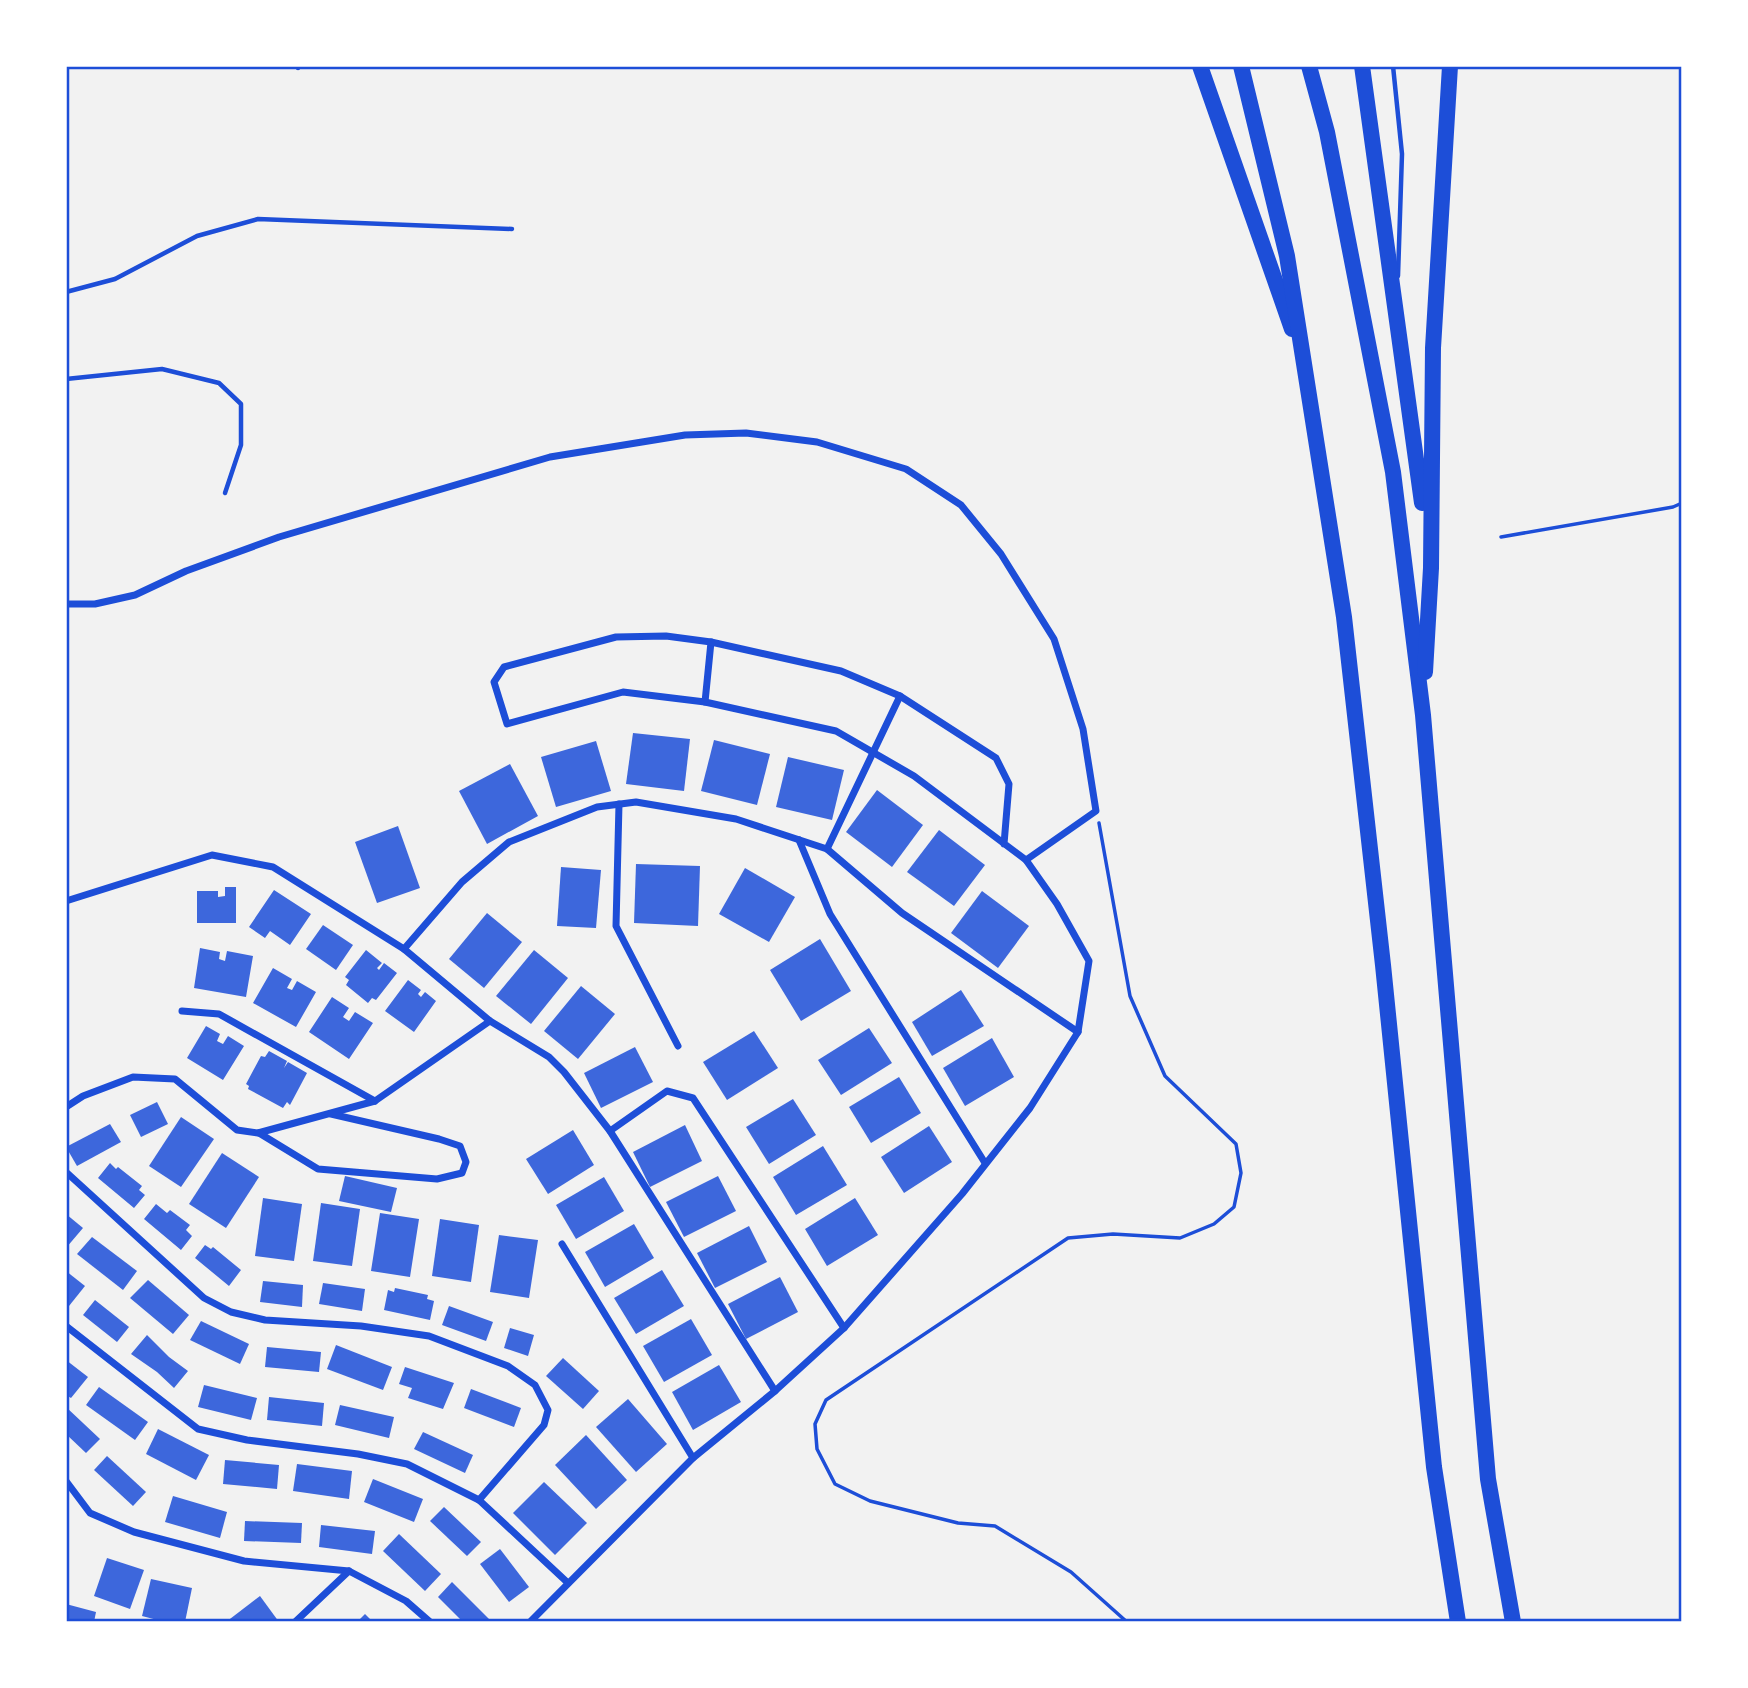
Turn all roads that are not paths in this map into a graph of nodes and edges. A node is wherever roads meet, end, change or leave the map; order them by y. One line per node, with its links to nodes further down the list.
1 (1188, 66): 8 (highway)
2 (1200, 66): 8 (highway)
3 (1241, 66): 12 (highway)
4 (1308, 66): 20 (highway)
5 (1362, 66): 11 (highway)
6 (1394, 66): 11 (lane)
7 (1450, 66): 15 (highway)
8 (1212, 107): 12 (highway)
9 (512, 229): 10 (lane)
10 (66, 292)
11 (1397, 309): 15 (highway)
12 (1307, 371): 52 (highway)
13 (66, 379): 14 (lane)
14 (225, 494)
15 (1431, 568): 20 (highway)
16 (66, 604): 26 (street)
17 (711, 642): 18 (street); 19 (street); 19 (street)
18 (901, 696): 21 (street); 24 (street)
19 (705, 702): 21 (street)
20 (1423, 715): 53 (highway)
21 (874, 752): 24 (street); 25 (street)
22 (619, 804): 23 (street); 28 (street); 32 (street)
23 (799, 840): 25 (street); 38 (street)
24 (1004, 844): 26 (street)
25 (827, 849): 31 (street)
26 (1026, 860): 31 (street)
27 (66, 901): 28 (street)
28 (404, 949): 30 (street)
29 (182, 1011): 33 (street)
30 (490, 1021): 33 (street); 36 (street)
31 (1078, 1032): 38 (street)
32 (678, 1046)
33 (375, 1101): 35 (street)
34 (66, 1107): 37 (street)
35 (330, 1114): 37 (street); 37 (street)
36 (610, 1131): 42 (street); 43 (street)
37 (258, 1133)
38 (985, 1163): 42 (street)
39 (66, 1172): 46 (street)
40 (562, 1244): 44 (street)
41 (66, 1326): 46 (street)
42 (844, 1328): 43 (street)
43 (775, 1391): 44 (street)
44 (692, 1458): 48 (street)
45 (66, 1481): 47 (street)
46 (479, 1500): 48 (street)
47 (349, 1571): 49 (street); 50 (street)
48 (568, 1583): 51 (street)
49 (295, 1622)
50 (430, 1622)
51 (530, 1622)
52 (1458, 1622)
53 (1513, 1622)

